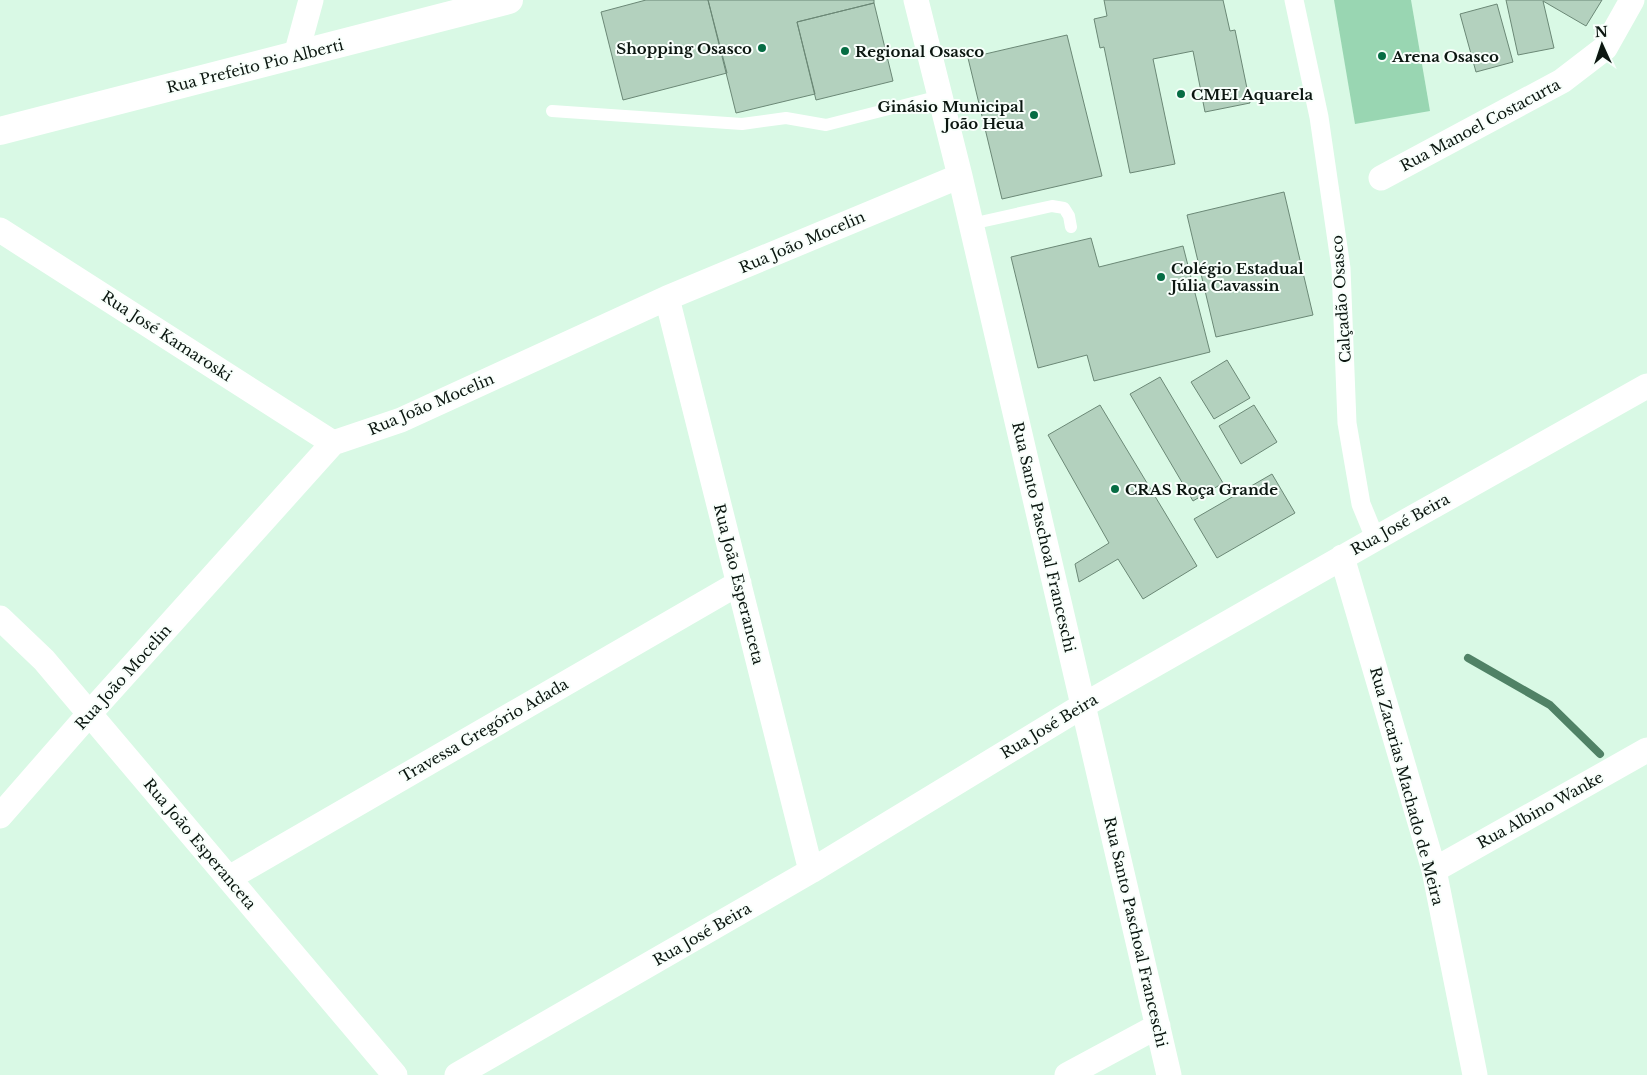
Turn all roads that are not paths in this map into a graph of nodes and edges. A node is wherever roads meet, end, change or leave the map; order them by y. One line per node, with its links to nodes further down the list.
1 (310, 0): 6 (street)
2 (509, 0): 6 (main road, Rua Prefeito Pio Alberti)
3 (916, 0): 7 (street, Rua Santo Paschoal Franceschi)
4 (1294, 0): 18 (street, Calçadão Osasco)
5 (1632, 0): 11 (street, Rua Manoel Costacurta)
6 (296, 55): 9 (main road, Rua Prefeito Pio Alberti)
7 (940, 96): 8 (lane); 10 (street, Rua Santo Paschoal Franceschi)
8 (552, 111)
9 (0, 132)
10 (960, 176): 12 (street, Rua Santo Paschoal Franceschi); 15 (street, Rua João Mocelin)
11 (1381, 178)
12 (970, 224): 13 (lane); 22 (street, Rua Santo Paschoal Franceschi)
13 (1072, 228)
14 (0, 230): 17 (street, Rua José Kamaroski)
15 (667, 298): 17 (street, Rua João Mocelin); 20 (street, Rua João Esperanceta)
16 (1647, 386): 18 (street, Rua José Beira)
17 (333, 443): 23 (street, Rua João Mocelin)
18 (1376, 538): 19 (street, Rua José Beira)
19 (1342, 557): 22 (street, Rua José Beira); 26 (street, Rua Zacarias Machado de Meira)
20 (739, 583): 27 (street, Rua João Esperanceta); 28 (street, Travessa Gregório Adada)
21 (0, 618): 23 (street, Rua João Esperanceta)
22 (1084, 705): 27 (street, Rua José Beira); 29 (street, Rua Santo Paschoal Franceschi)
23 (90, 713): 25 (street, Rua João Mocelin); 28 (street, Rua João Esperanceta)
24 (1647, 750): 26 (street, Rua Albino Wanke)
25 (0, 816)
26 (1434, 870): 34 (street, Rua Zacarias Machado de Meira)
27 (812, 871): 31 (street, Rua José Beira)
28 (229, 878): 30 (street, Rua João Esperanceta)
29 (1158, 1026): 32 (street); 33 (street, Rua Santo Paschoal Franceschi)
30 (395, 1075)
31 (457, 1075)
32 (1067, 1075)
33 (1169, 1075)
34 (1475, 1075)

